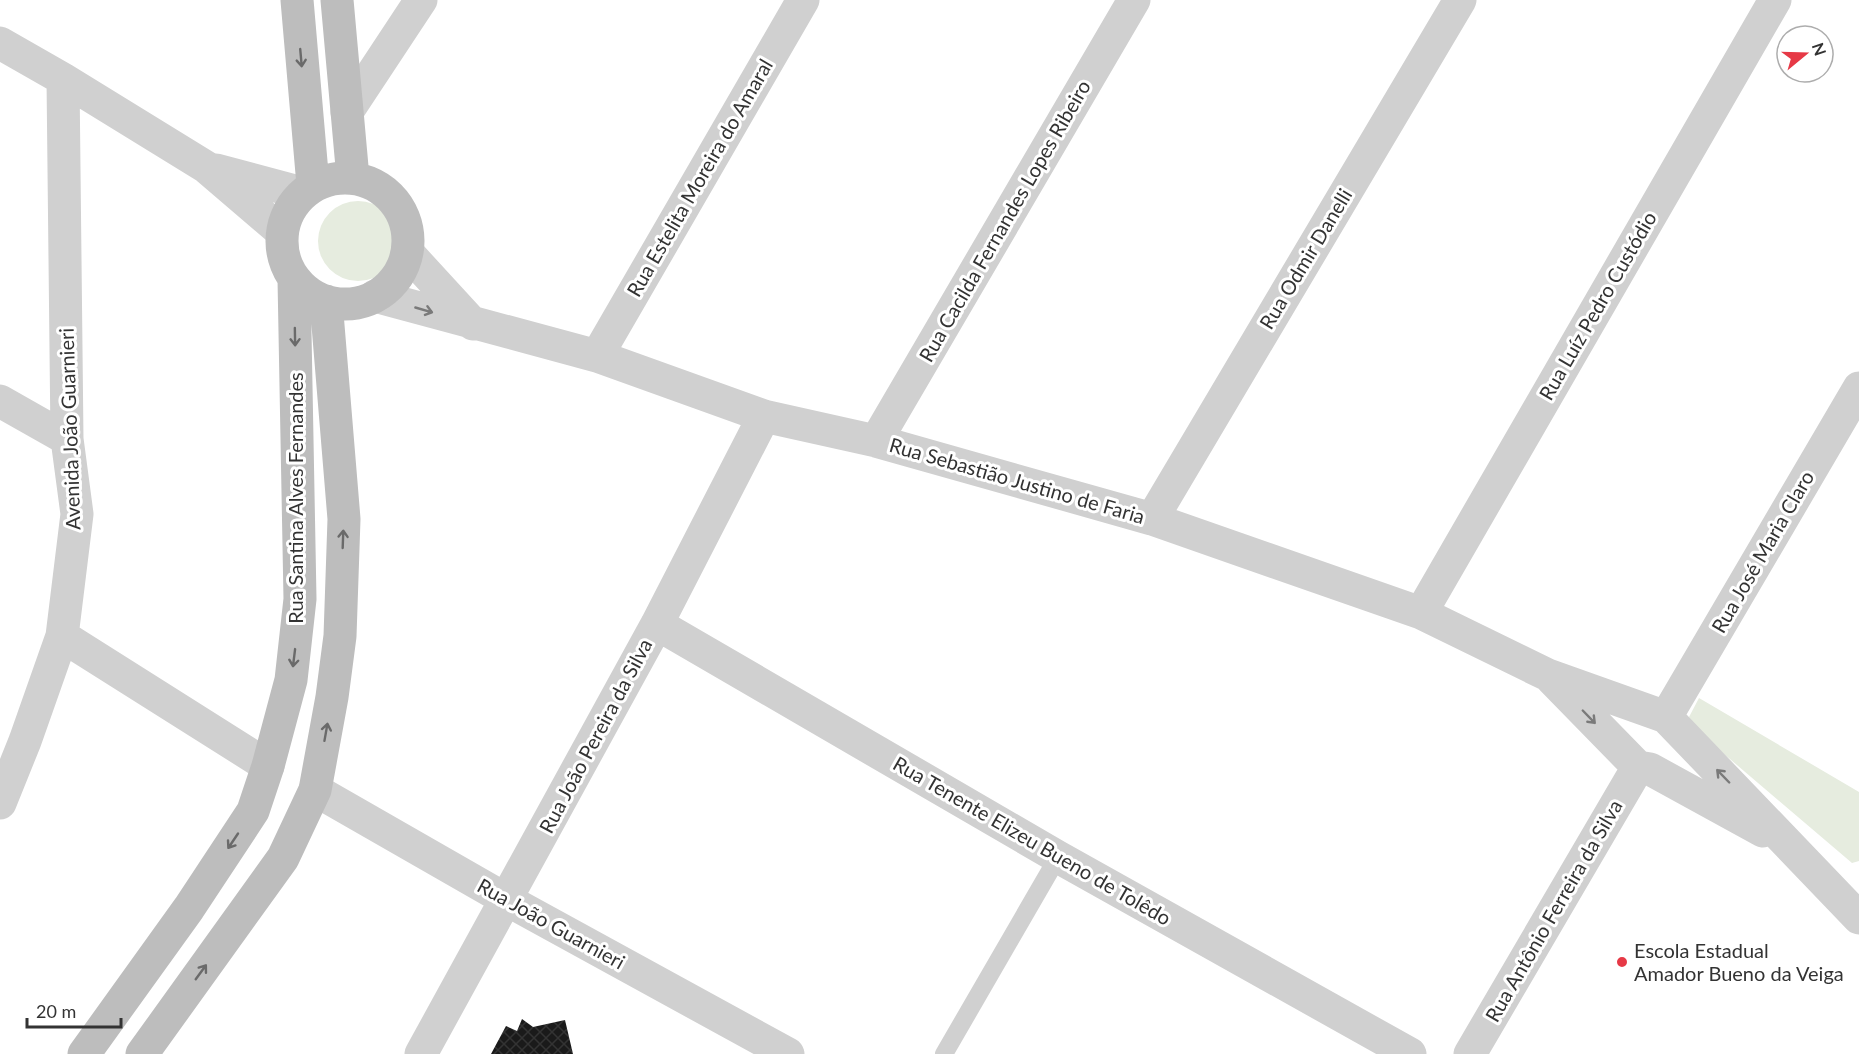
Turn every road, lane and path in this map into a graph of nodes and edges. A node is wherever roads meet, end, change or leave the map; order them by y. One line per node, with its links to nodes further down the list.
1 (297, 0): 13 (street, one-way to 13)
2 (337, 0): 10 (street)
3 (421, 0): 10 (street)
4 (803, 0): 20 (street, Rua Estelita Moreira do Amaral)
5 (1134, 0): 25 (street, Rua Cacilda Fernandes Lopes Ribeiro)
6 (1460, 0): 26 (street, Rua Odmir Danelli)
7 (1775, 0): 27 (street, Rua Luíz Pedro Custódio)
8 (0, 44): 9 (street)
9 (63, 79): 11 (street); 24 (street, Avenida João Guarnieri)
10 (346, 112): 12 (street)
11 (206, 167): 13 (street); 14 (street)
12 (353, 178): 13 (street); 15 (street)
13 (308, 189): 14 (street)
14 (282, 232): 16 (street)
15 (407, 252): 17 (street); 19 (street)
16 (294, 279): 18 (street); 33 (street, Rua Santina Alves Fernandes, one-way to 33)
17 (375, 296): 18 (street); 19 (street, Rua Sebastião Justino de Faria, one-way to 19)
18 (326, 301): 34 (street, Rua Santina Alves Fernandes, one-way to 18)
19 (473, 324): 20 (street, Rua Sebastião Justino de Faria)
20 (597, 356): 23 (street, Rua Sebastião Justino de Faria)
21 (1859, 387): 31 (street, Rua José Maria Claro)
22 (0, 401): 24 (street)
23 (764, 416): 25 (street, Rua Sebastião Justino de Faria); 28 (street, Rua João Pereira da Silva)
24 (67, 439): 29 (street, Avenida João Guarnieri)
25 (876, 441): 26 (street, Rua Sebastião Justino de Faria)
26 (1152, 519): 27 (street, Rua Sebastião Justino de Faria)
27 (1421, 613): 30 (street, Rua Sebastião Justino de Faria)
28 (657, 624): 37 (street, Rua Tenente Elizeu Bueno de Tolêdo); 38 (street, Rua João Pereira da Silva)
29 (62, 636): 33 (street); 35 (street, Avenida João Guarnieri)
30 (1548, 675): 31 (street, Rua Sebastião Justino de Faria); 32 (street, Rua Sebastião Justino de Faria, one-way to 32)
31 (1666, 720): 32 (street); 32 (street); 36 (street, Rua Sebastião Justino de Faria, one-way to 31)
32 (1638, 764): 36 (street, Rua Sebastião Justino de Faria); 46 (street, Rua Antônio Ferreira da Silva)
33 (268, 766): 40 (street, Rua Santina Alves Fernandes, one-way to 40)
34 (315, 790): 38 (street, Rua João Guarnieri); 41 (street, Rua Santina Alves Fernandes, one-way to 34)
35 (0, 803)
36 (1793, 848): 39 (street, Rua Sebastião Justino de Faria)
37 (1058, 857): 44 (lane); 45 (street, Rua Tenente Elizeu Bueno de Tolêdo)
38 (507, 900): 42 (street, Rua João Pereira da Silva); 43 (street, Rua João Guarnieri)
39 (1856, 908)
40 (84, 1054)
41 (142, 1054)
42 (421, 1054)
43 (788, 1054)
44 (944, 1054)
45 (1410, 1054)
46 (1470, 1054)

